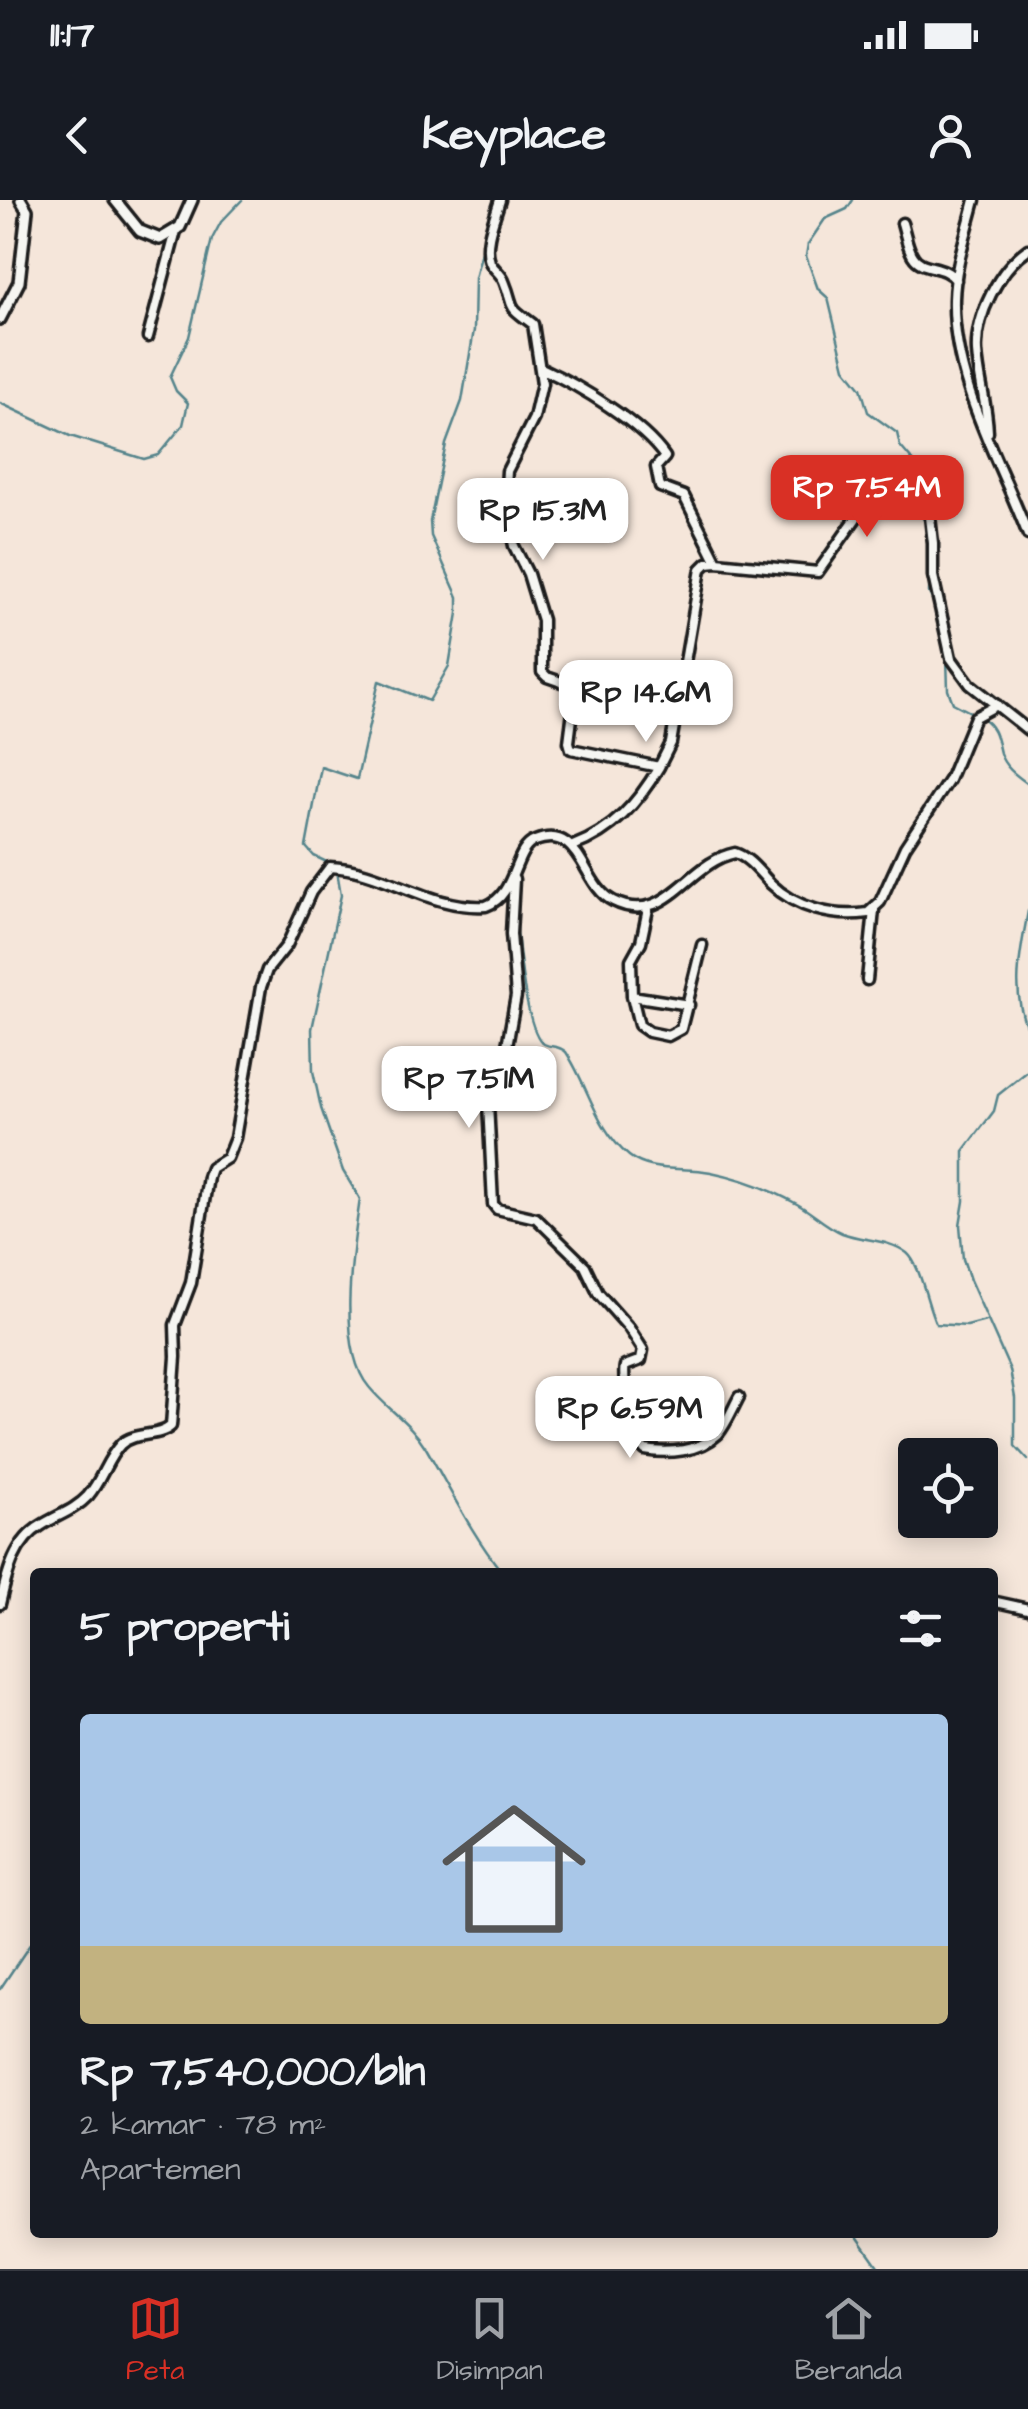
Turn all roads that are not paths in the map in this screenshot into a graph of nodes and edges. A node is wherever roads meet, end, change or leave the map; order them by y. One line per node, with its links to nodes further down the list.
1 (22, 200): 10 (street)
2 (115, 200): 7 (street)
3 (192, 200): 7 (street)
4 (500, 200): 12 (street)
5 (975, 200): 9 (street)
6 (902, 223): 9 (street)
7 (176, 231): 11 (street)
8 (1028, 248): 13 (street)
9 (956, 280): 13 (street)
10 (0, 319)
11 (148, 337)
12 (541, 368): 15 (street); 18 (street)
13 (988, 439): 14 (street)
14 (1028, 534)
15 (717, 562): 16 (street); 18 (street)
16 (997, 705): 17 (street); 22 (street)
17 (1028, 730)
18 (659, 767): 19 (street)
19 (573, 846): 20 (street); 21 (street)
20 (514, 879): 27 (street); 29 (street)
21 (648, 908): 22 (street); 25 (street)
22 (874, 910): 24 (street)
23 (702, 945): 26 (street)
24 (867, 980)
25 (632, 996): 26 (street); 26 (street)
26 (689, 1005)
27 (739, 1397)
28 (998, 1602): 30 (street)
29 (0, 1604)
30 (1028, 1609)

